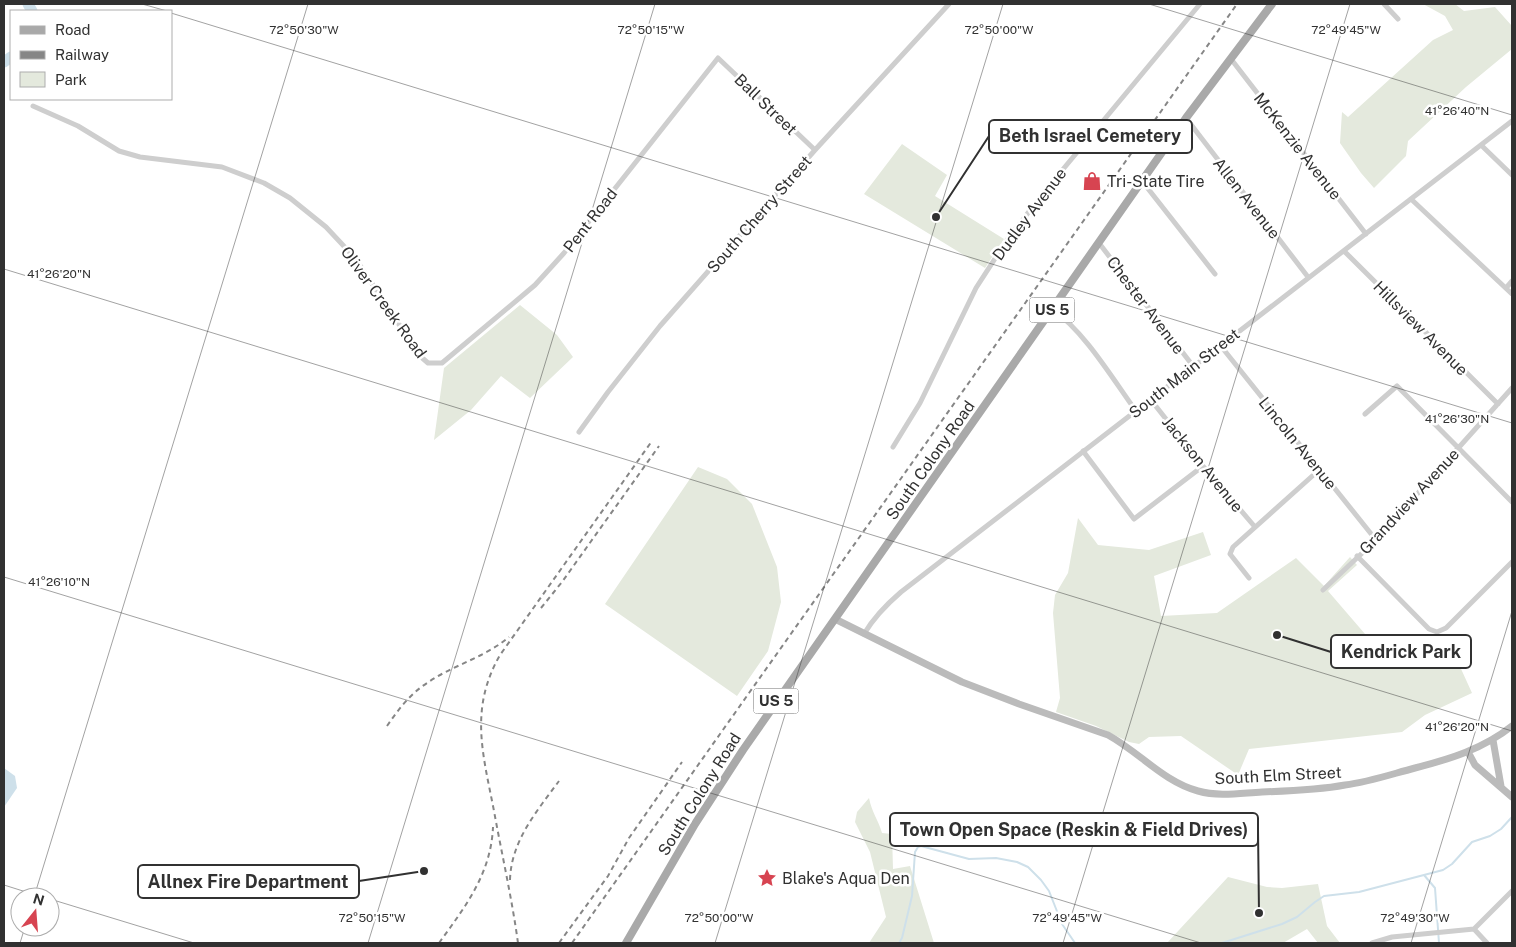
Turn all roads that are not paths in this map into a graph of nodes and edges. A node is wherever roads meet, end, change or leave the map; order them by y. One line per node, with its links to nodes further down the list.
1 (949, 4): 13 (street, South Cherry Street)
2 (1200, 4): 35 (street, Dudley Avenue)
3 (1277, 4): 5 (street)
4 (1384, 4): 6 (street)
5 (1270, 7): 8 (main road, South Colony Road / US 5)
6 (1398, 19)
7 (718, 58): 13 (street, Ball Street); 27 (street, Pent Road)
8 (1231, 59): 10 (main road, South Colony Road / US 5); 17 (street, McKenzie Avenue)
9 (33, 106): 27 (street, Oliver Creek Road)
10 (1186, 118): 15 (main road, South Colony Road / US 5); 21 (street, Allen Avenue)
11 (1512, 121): 12 (street, South Main Street)
12 (1481, 145): 14 (street); 16 (street, South Main Street)
13 (815, 150): 34 (street, South Cherry Street)
14 (1512, 175)
15 (1142, 181): 18 (main road, South Colony Road / US 5); 20 (street)
16 (1411, 199): 17 (street, South Main Street); 23 (street)
17 (1366, 234): 19 (street, South Main Street)
18 (1099, 243): 25 (main road, South Colony Road / US 5); 28 (street, Chester Avenue)
19 (1344, 251): 21 (street, South Main Street); 31 (street, Hillsview Avenue)
20 (1215, 274)
21 (1308, 277): 26 (street, South Main Street)
22 (1512, 281): 23 (street)
23 (1506, 288): 24 (street)
24 (1512, 294)
25 (1052, 310): 32 (street); 47 (main road, South Colony Road / US 5)
26 (1220, 345): 28 (street, South Main Street); 39 (street, Lincoln Avenue)
27 (442, 363)
28 (1193, 366): 30 (street, South Main Street)
29 (1512, 388): 31 (street, Grandview Avenue)
30 (1151, 400): 32 (street, South Main Street); 38 (street, Jackson Avenue)
31 (1498, 404): 36 (street, Grandview Avenue)
32 (1136, 411): 37 (street, South Main Street)
33 (1365, 414): 36 (street)
34 (579, 432)
35 (892, 447)
36 (1458, 449): 40 (street); 42 (street, Grandview Avenue)
37 (1083, 451): 38 (street); 48 (street, South Main Street)
38 (1203, 466): 41 (street, Jackson Avenue)
39 (1319, 470): 41 (street); 42 (street, Lincoln Avenue)
40 (1512, 502)
41 (1255, 527): 45 (street)
42 (1376, 540): 43 (street, Grandview Avenue)
43 (1357, 556): 44 (street); 46 (street, Grandview Avenue)
44 (1512, 562)
45 (1249, 578)
46 (1323, 590)
47 (835, 619): 48 (main road, South Elm Street); 56 (main road, South Colony Road / US 5)
48 (864, 634): 51 (main road, South Elm Street)
49 (1512, 726): 50 (main road, South Elm Street)
50 (1493, 740): 51 (main road, South Elm Street); 52 (main road)
51 (1468, 752): 52 (main road)
52 (1501, 786): 53 (main road)
53 (1512, 797)
54 (1512, 890): 55 (street)
55 (1474, 929): 57 (street); 58 (street)
56 (626, 943)
57 (1372, 943)
58 (1487, 943)

